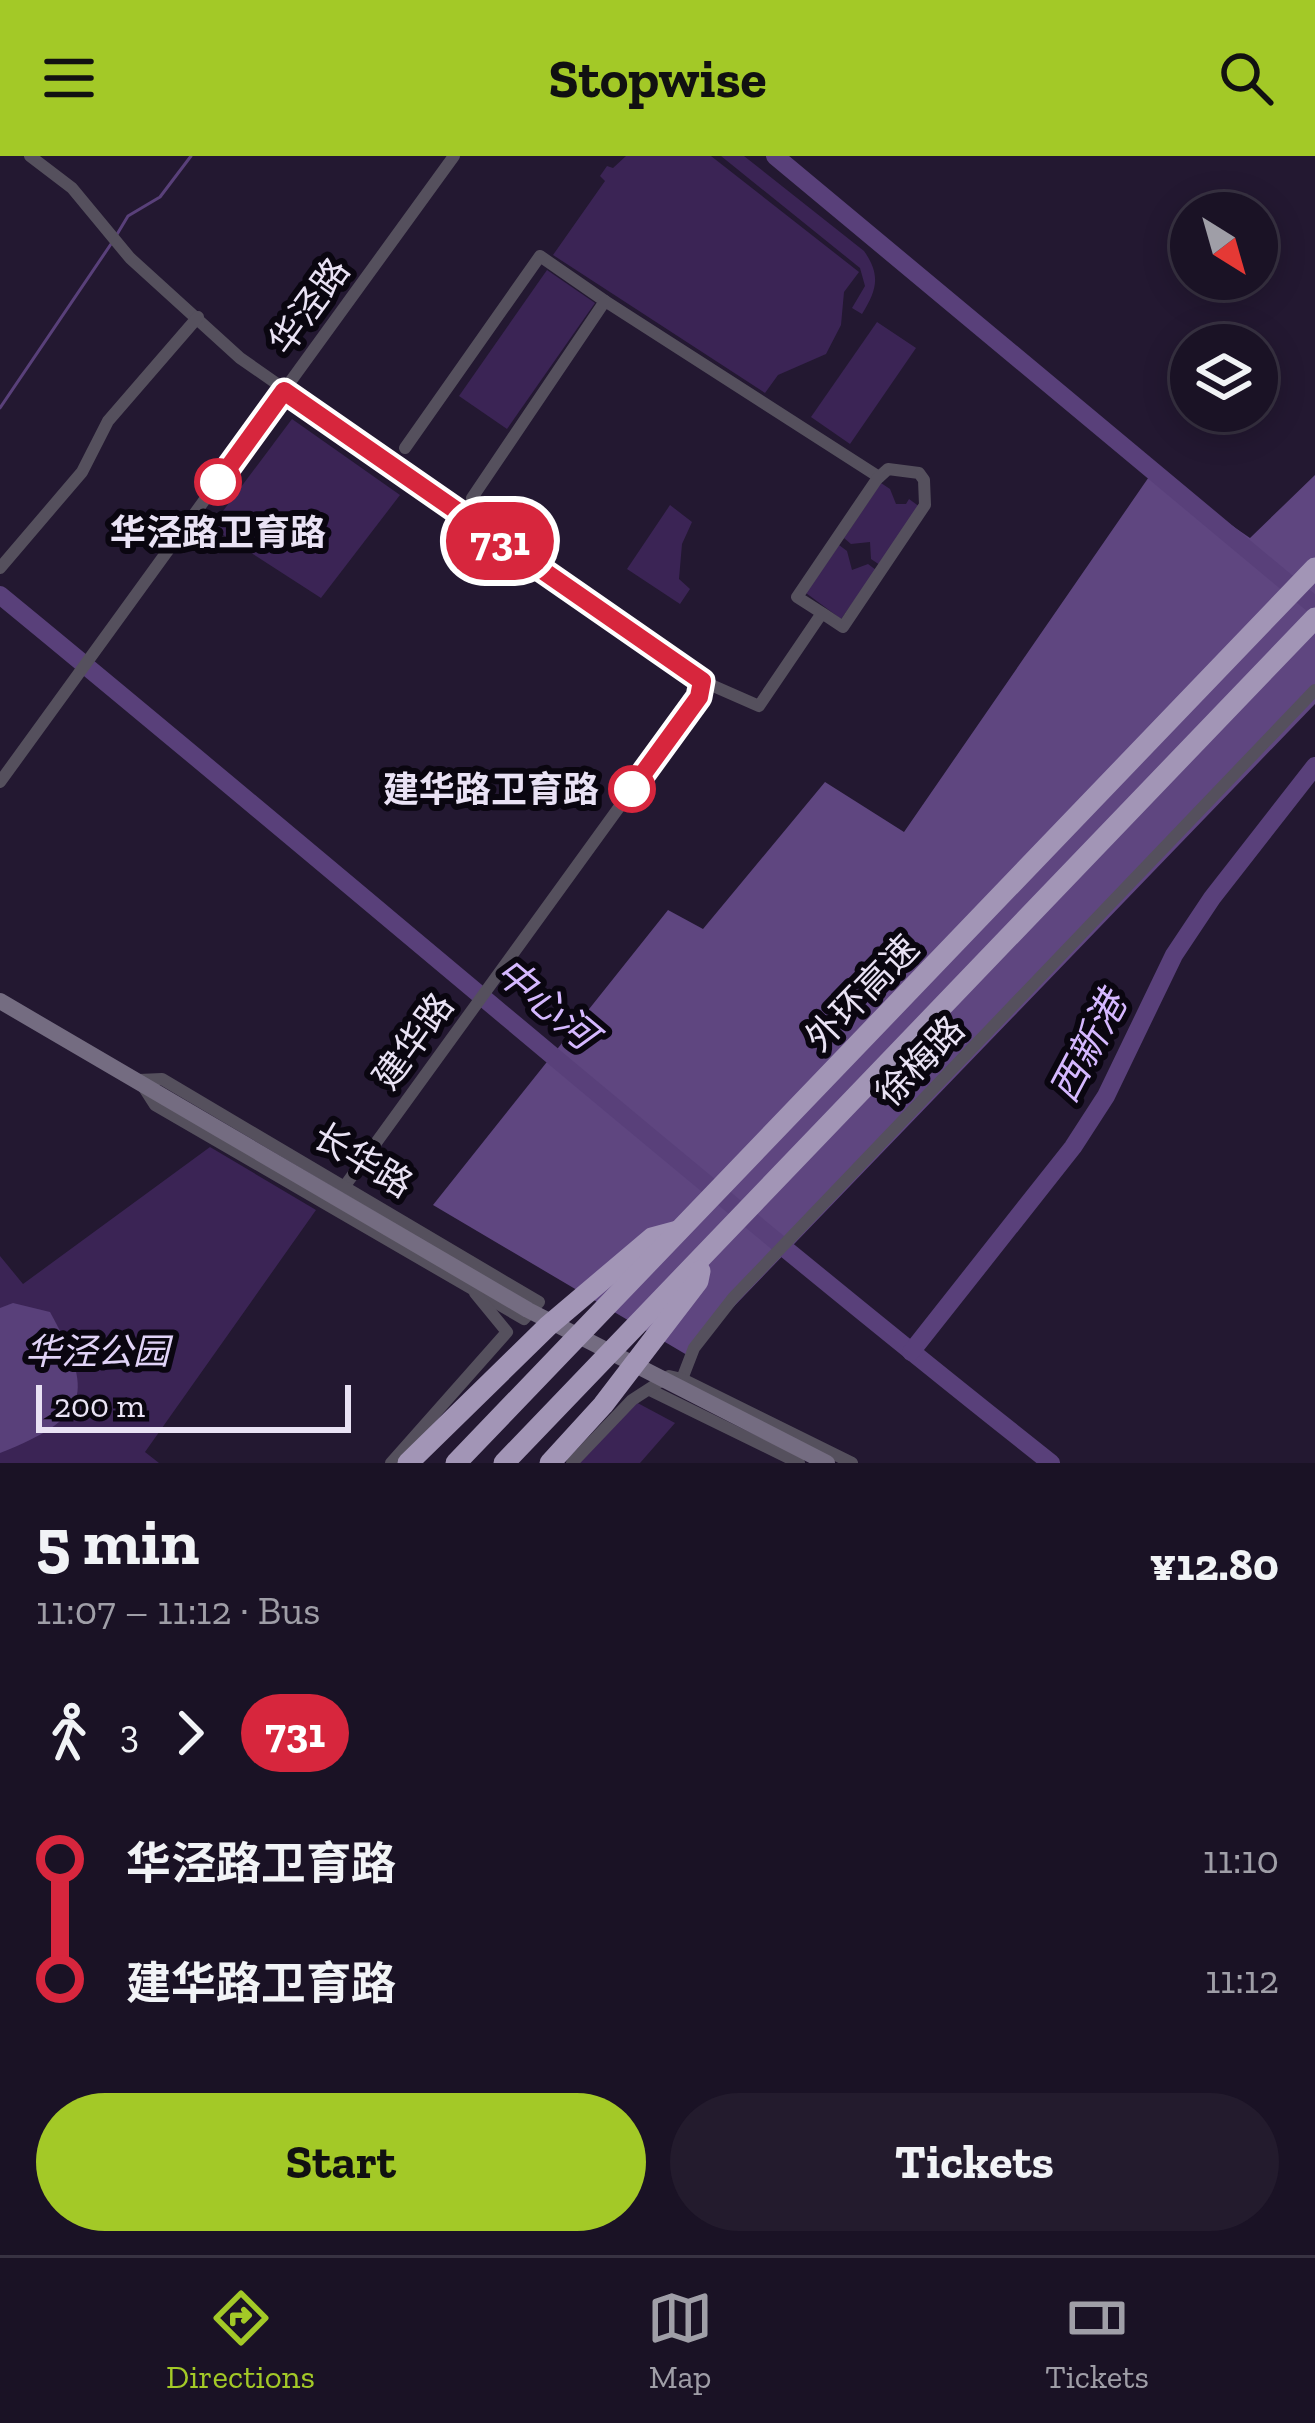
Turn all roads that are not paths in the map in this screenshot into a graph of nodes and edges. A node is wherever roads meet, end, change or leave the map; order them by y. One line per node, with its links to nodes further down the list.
1 (30, 156): 4 (street)
2 (454, 156): 5 (street, 华泾路)
3 (605, 301): 6 (street); 7 (street); 8 (street)
4 (198, 317): 5 (street); 9 (street)
5 (284, 391): 13 (street); 15 (street, 华泾路)
6 (405, 448)
7 (879, 476): 11 (street); 11 (street)
8 (472, 498)
9 (2, 564)
10 (1315, 568): 19 (highway, 外环高速)
11 (822, 613): 13 (street)
12 (1313, 620): 20 (highway, 外环高速)
13 (702, 681): 18 (street, 建华路)
14 (1315, 690): 22 (street, 徐梅路)
15 (0, 782)
16 (0, 1001): 17 (street, 长华路)
17 (139, 1080): 18 (street, 长华路); 21 (street, 长华路)
18 (335, 1188): 21 (street, 长华路); 31 (street, 长华路)
19 (680, 1230): 25 (highway); 26 (highway, 外环高速)
20 (704, 1255): 27 (highway, 外环高速); 28 (highway)
21 (471, 1288): 24 (street)
22 (682, 1379): 23 (street); 32 (street)
23 (650, 1390): 29 (street); 30 (street)
24 (391, 1463)
25 (408, 1463)
26 (456, 1463)
27 (504, 1463)
28 (550, 1463)
29 (572, 1463)
30 (799, 1463)
31 (827, 1463)
32 (852, 1463)

